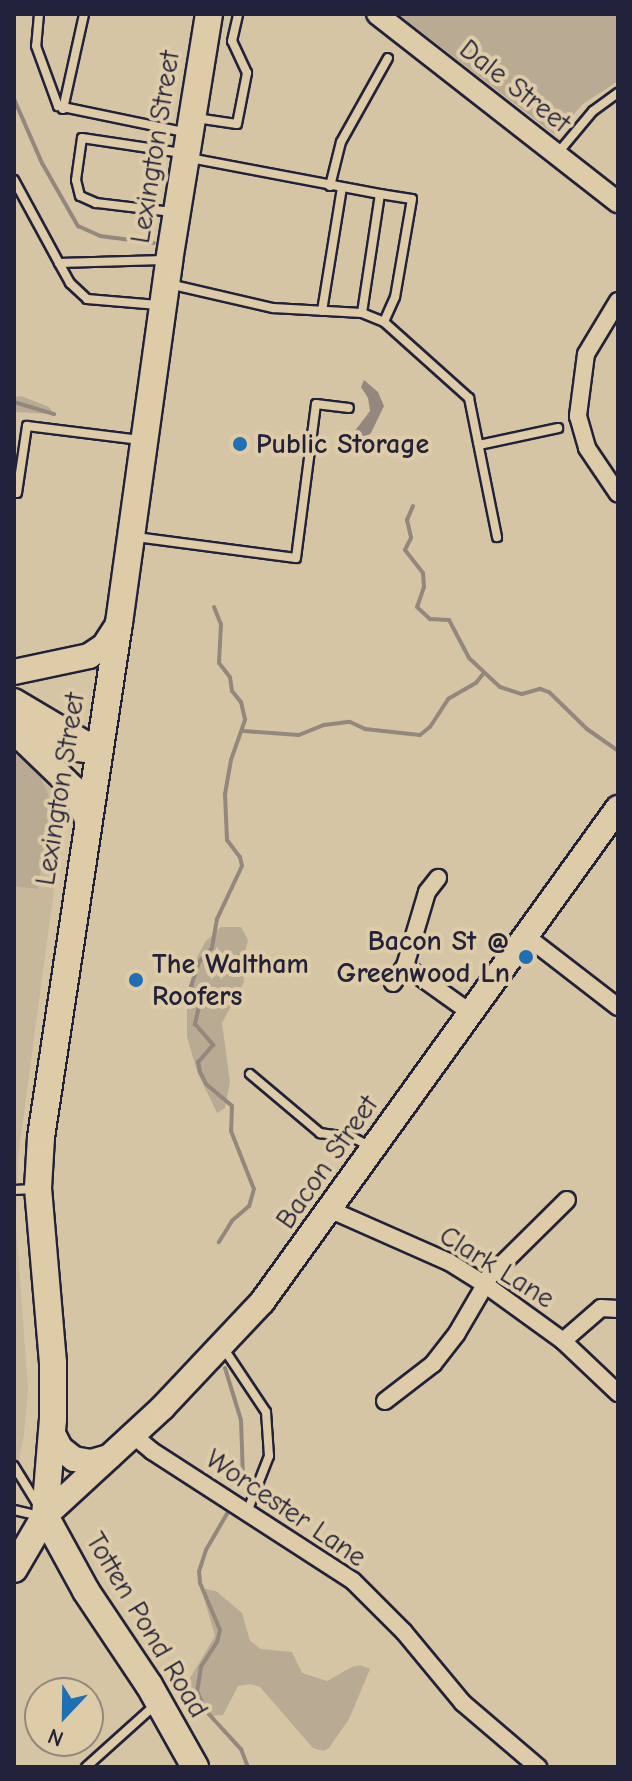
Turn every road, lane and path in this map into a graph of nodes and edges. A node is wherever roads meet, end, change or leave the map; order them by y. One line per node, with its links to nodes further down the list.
1 (39, 14): 8 (lane)
2 (84, 14): 8 (lane)
3 (209, 14): 9 (main road, Lexington Street)
4 (238, 14): 9 (lane)
5 (377, 14): 11 (street, Dale Street)
6 (388, 58): 13 (lane)
7 (618, 93): 11 (lane)
8 (63, 109): 9 (lane)
9 (188, 140): 10 (lane); 13 (lane); 18 (main road, Lexington Street)
10 (156, 149): 17 (lane); 17 (lane)
11 (557, 154): 16 (street, Dale Street)
12 (14, 180): 19 (lane)
13 (330, 186): 14 (lane)
14 (342, 188): 15 (lane); 22 (lane)
15 (380, 194): 23 (lane); 24 (lane)
16 (618, 202)
17 (147, 209): 18 (lane)
18 (176, 212): 20 (main road, Lexington Street)
19 (59, 263): 20 (lane); 20 (lane)
20 (166, 284): 22 (lane); 27 (main road, Lexington Street)
21 (618, 301): 30 (street)
22 (322, 311): 23 (lane)
23 (362, 313): 24 (lane)
24 (384, 322): 28 (lane)
25 (349, 408): 31 (lane)
26 (558, 428): 28 (lane)
27 (144, 440): 29 (lane); 31 (main road, Lexington Street)
28 (479, 445): 32 (lane)
29 (17, 493)
30 (618, 494)
31 (131, 536): 33 (main road, Lexington Street)
32 (497, 537)
33 (119, 623): 34 (main road); 38 (main road, Lexington Street)
34 (14, 672)
35 (14, 701): 38 (main road)
36 (14, 712): 38 (main road)
37 (14, 731): 40 (main road)
38 (98, 751): 40 (main road, Lexington Street)
39 (618, 808): 42 (main road, Bacon Street)
40 (87, 819): 49 (main road, Lexington Street)
41 (438, 878): 43 (street)
42 (526, 936): 45 (street); 46 (main road, Bacon Street)
43 (405, 966): 44 (street); 46 (street)
44 (393, 983)
45 (618, 1007)
46 (471, 1013): 48 (main road, Bacon Street)
47 (250, 1074): 48 (lane)
48 (373, 1149): 51 (main road, Bacon Street)
49 (26, 1189): 58 (main road, Lexington Street)
50 (567, 1200): 52 (street)
51 (331, 1210): 52 (street, Clark Lane); 55 (main road, Bacon Street)
52 (484, 1284): 54 (street, Clark Lane); 57 (street)
53 (618, 1309): 54 (street)
54 (563, 1341): 56 (street, Clark Lane)
55 (222, 1346): 59 (main road, Bacon Street); 63 (lane)
56 (618, 1393)
57 (385, 1401)
58 (52, 1432): 60 (main road); 64 (main road, Lexington Street)
59 (133, 1435): 60 (main road, Bacon Street); 63 (street, Worcester Lane)
60 (109, 1457): 64 (main road, Bacon Street)
61 (14, 1466): 64 (lane)
62 (14, 1510): 64 (lane)
63 (247, 1512): 69 (street, Worcester Lane)
64 (45, 1516): 65 (main road, Lexington Street); 66 (main road, Totten Pond Road)
65 (14, 1569)
66 (159, 1702): 67 (lane); 68 (main road, Totten Pond Road)
67 (86, 1767)
68 (195, 1767)
69 (538, 1767)

